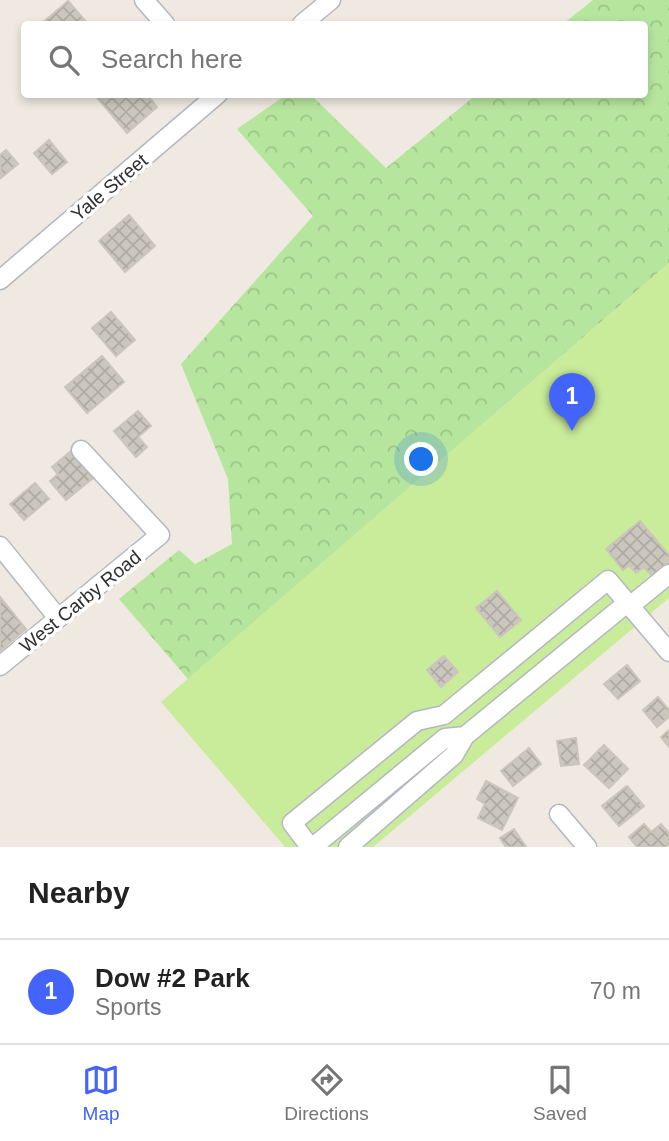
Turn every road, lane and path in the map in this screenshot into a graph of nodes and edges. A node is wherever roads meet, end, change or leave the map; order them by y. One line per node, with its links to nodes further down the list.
1 (144, 0): 3 (street)
2 (331, 0): 4 (street)
3 (162, 21)
4 (306, 21)
5 (213, 98): 6 (street, Yale Street)
6 (0, 280)
7 (81, 450): 11 (street, West Carby Road)
8 (0, 546): 11 (street)
9 (669, 574): 10 (street)
10 (629, 605): 12 (street); 14 (street); 16 (street)
11 (58, 618): 13 (street, West Carby Road)
12 (669, 652)
13 (0, 666)
14 (465, 736): 16 (street); 17 (street)
15 (559, 814): 18 (street)
16 (312, 847)
17 (348, 847)
18 (587, 847)

